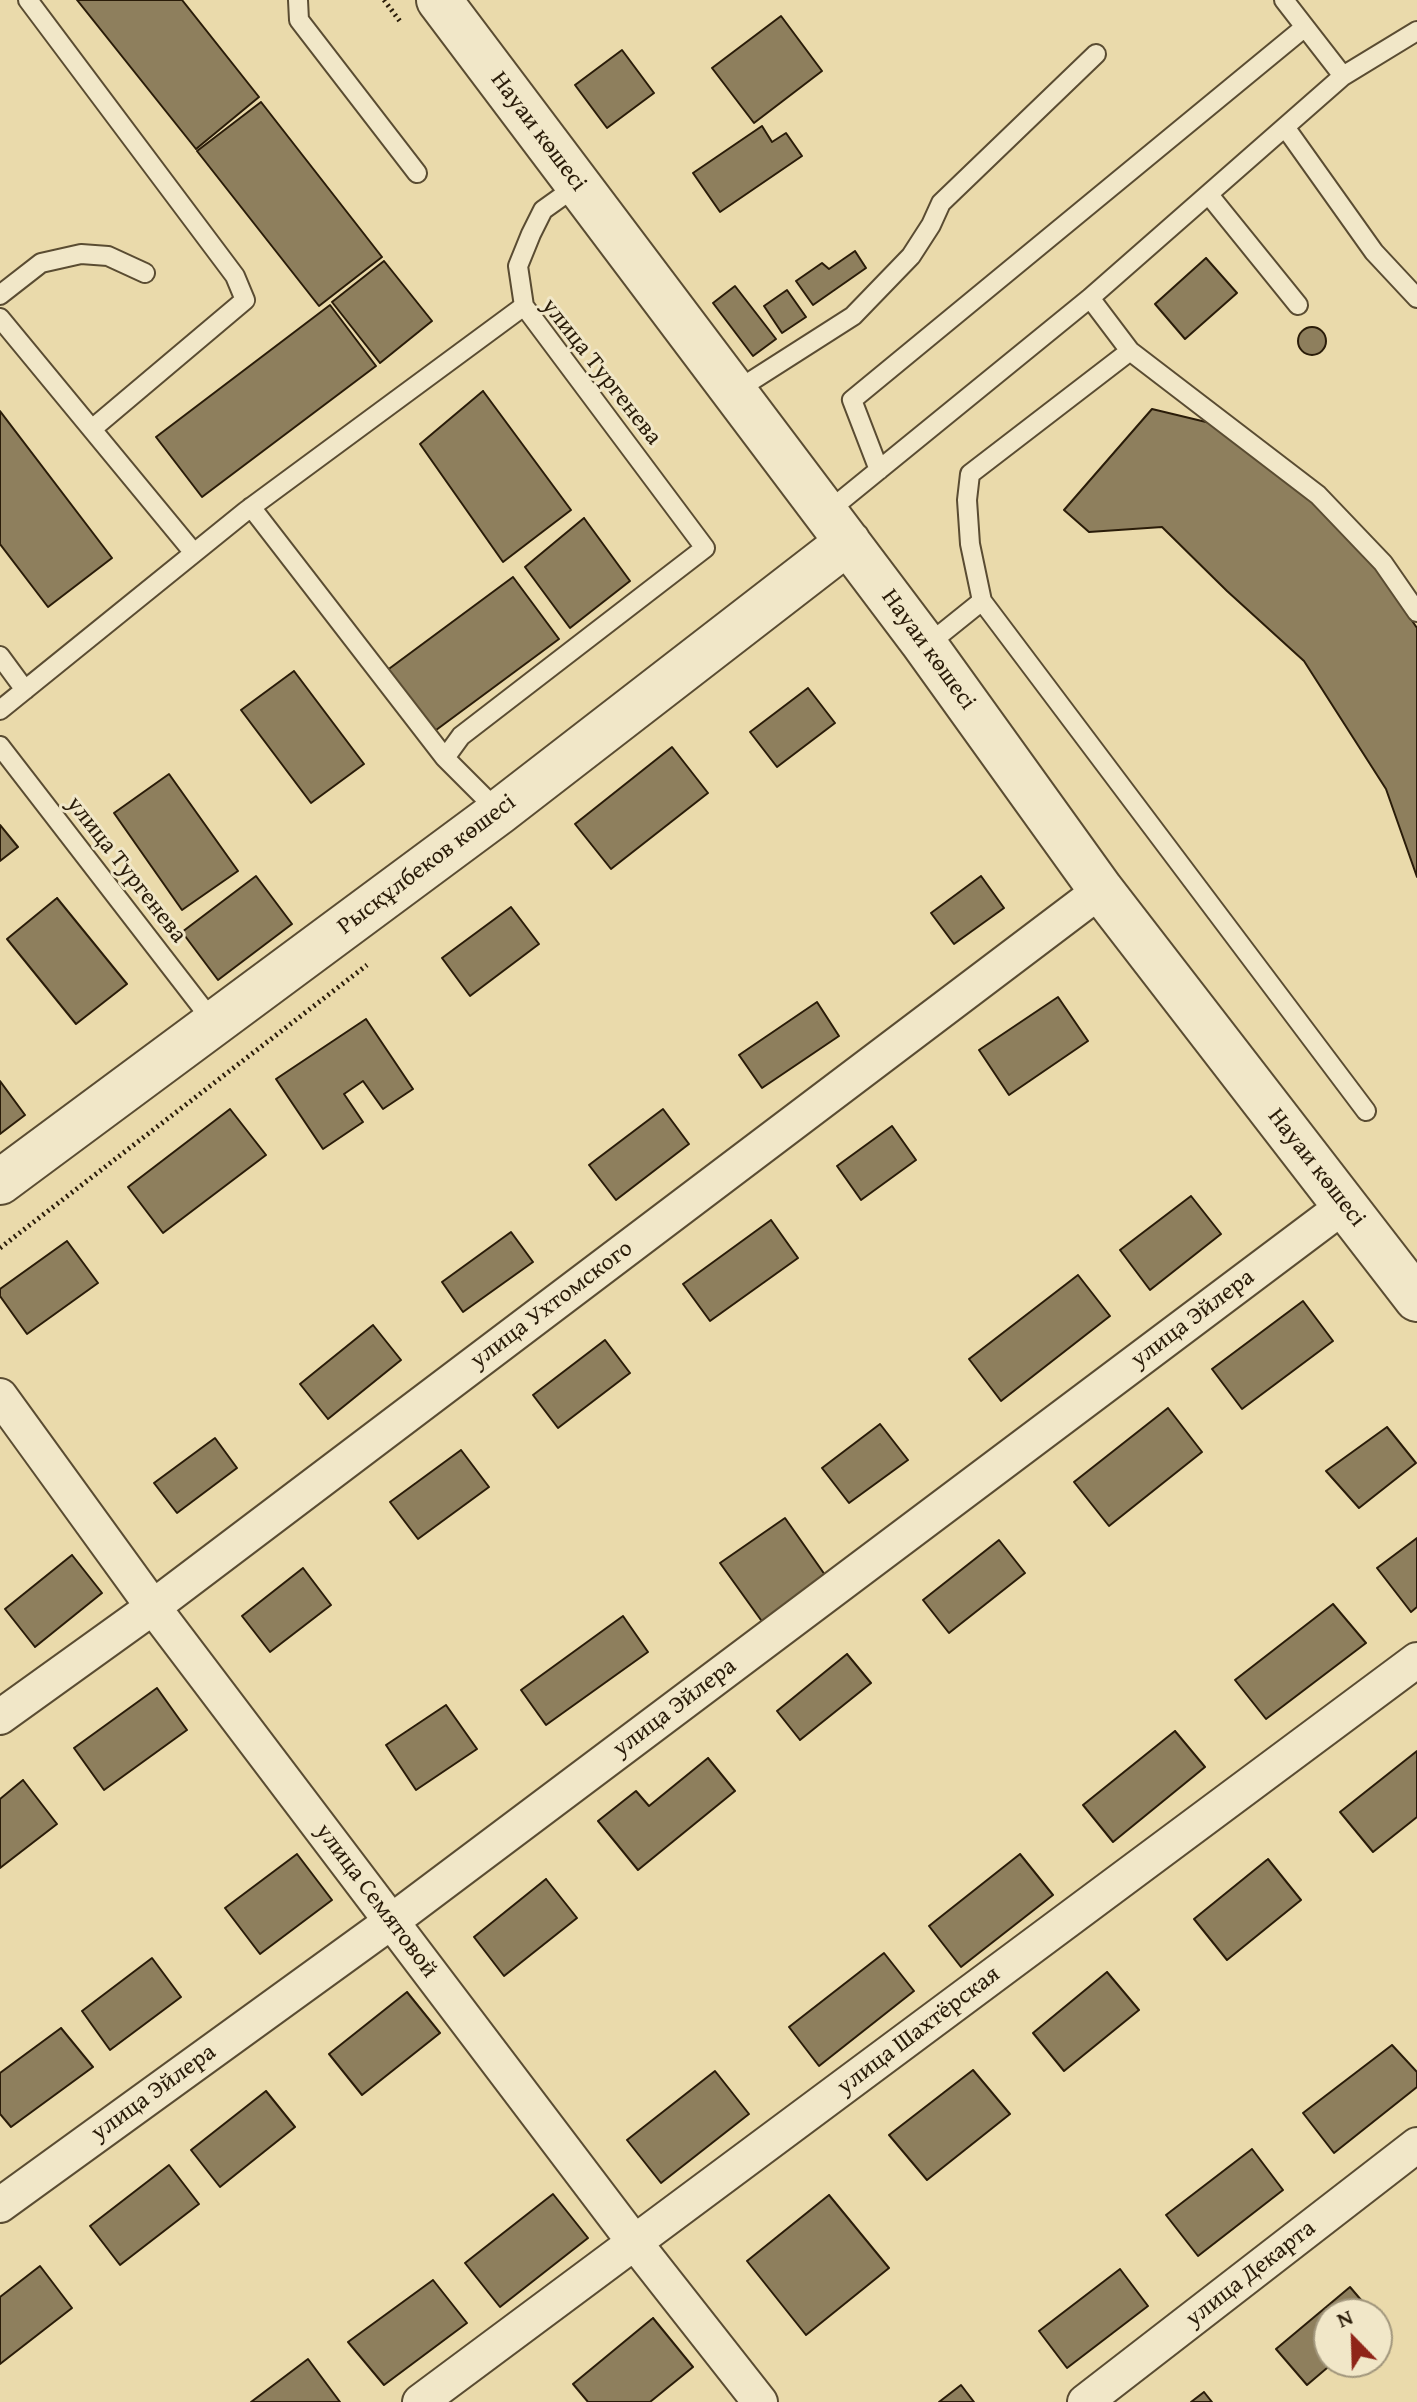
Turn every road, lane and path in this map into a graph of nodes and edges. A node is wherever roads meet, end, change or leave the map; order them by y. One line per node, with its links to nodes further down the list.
1 (28, 0): 22 (lane)
2 (298, 0): 10 (lane)
3 (439, 0): 11 (street, Науаи көшесі)
4 (1284, 0): 5 (lane)
5 (1305, 27): 8 (lane); 23 (lane)
6 (1417, 31): 8 (lane)
7 (1096, 54): 21 (lane)
8 (1343, 76): 9 (lane)
9 (1285, 127): 12 (lane); 16 (lane)
10 (417, 173)
11 (578, 185): 18 (lane); 21 (street, Науаи көшесі)
12 (1209, 195): 15 (lane); 17 (lane)
13 (145, 273): 14 (lane)
14 (0, 295)
15 (1090, 298): 20 (lane); 23 (lane)
16 (1417, 298)
17 (1298, 305)
18 (524, 306): 24 (lane, улица Тургенева); 34 (lane, улица Тургенева)
19 (0, 318): 22 (lane)
20 (1130, 351): 27 (lane); 28 (lane)
21 (733, 392): 25 (street, Науаи көшесі)
22 (92, 429): 26 (lane)
23 (879, 470): 25 (lane)
24 (251, 507): 26 (lane, улица Тургенева); 34 (lane)
25 (836, 528): 29 (street, Науаи көшесі); 35 (street, Рысқұлбеков көшесі)
26 (194, 553): 31 (lane, улица Тургенева)
27 (982, 601): 29 (lane); 38 (lane)
28 (1417, 612)
29 (926, 646): 36 (street, Науаи көшесі)
30 (0, 656): 31 (lane)
31 (25, 690): 32 (lane, улица Тургенева)
32 (0, 710)
33 (0, 746): 37 (lane, улица Тургенева)
34 (445, 758): 35 (lane)
35 (499, 812): 37 (street, Рысқұлбеков көшесі)
36 (1101, 890): 40 (street, Науаи көшесі); 43 (street, улица Ухтомского)
37 (214, 1023): 39 (street, Рысқұлбеков көшесі)
38 (1366, 1111)
39 (0, 1182)
40 (1345, 1205): 41 (street, Науаи көшесі); 46 (street, улица Эйлера)
41 (1417, 1299)
42 (0, 1396): 43 (street, улица Семятовой)
43 (153, 1607): 45 (street, улица Ухтомского); 46 (street, улица Семятовой)
44 (1417, 1660): 49 (street, улица Шахтёрская)
45 (0, 1717)
46 (392, 1921): 48 (street, улица Эйлера); 49 (street, улица Семятовой)
47 (1417, 2145): 52 (street, улица Декарта)
48 (0, 2205)
49 (635, 2243): 50 (street, улица Шахтёрская); 51 (street, улица Семятовой)
50 (420, 2402)
51 (760, 2402)
52 (1085, 2402)

